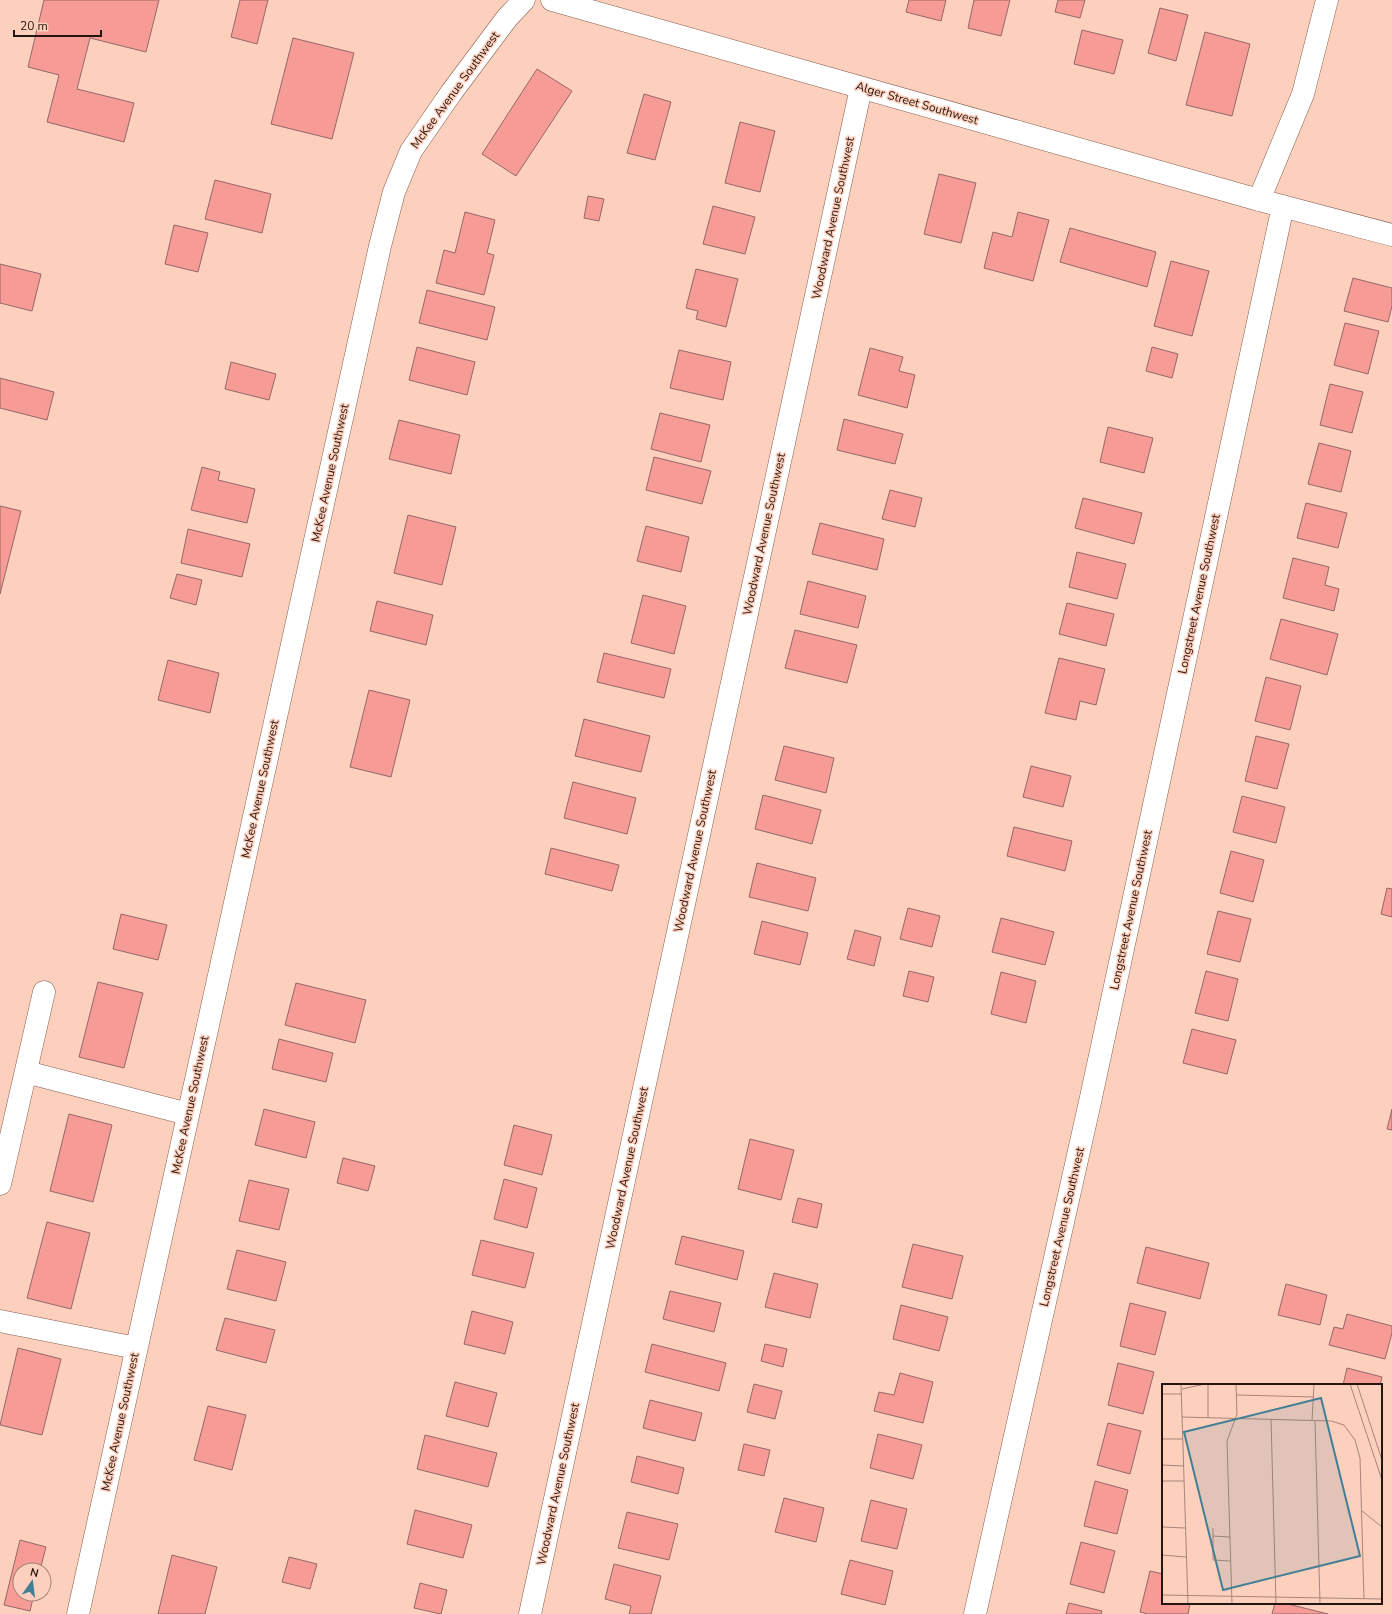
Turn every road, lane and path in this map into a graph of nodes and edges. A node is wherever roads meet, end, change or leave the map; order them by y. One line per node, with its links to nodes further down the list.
1 (524, 0): 10 (street, McKee Avenue Southwest)
2 (552, 0): 4 (street, Alger Street Southwest)
3 (1327, 0): 5 (street)
4 (861, 88): 5 (street, Alger Street Southwest); 15 (street, Woodward Avenue Southwest)
5 (1259, 200): 6 (street, Alger Street Southwest)
6 (1283, 206): 7 (street, Alger Street Southwest); 16 (street, Longstreet Avenue Southwest)
7 (1392, 235)
8 (44, 992): 9 (street)
9 (26, 1072): 10 (street); 11 (street)
10 (188, 1114): 13 (street, McKee Avenue Southwest)
11 (0, 1184)
12 (0, 1321): 13 (street)
13 (136, 1348): 14 (street, McKee Avenue Southwest)
14 (78, 1614)
15 (530, 1614)
16 (975, 1614)

